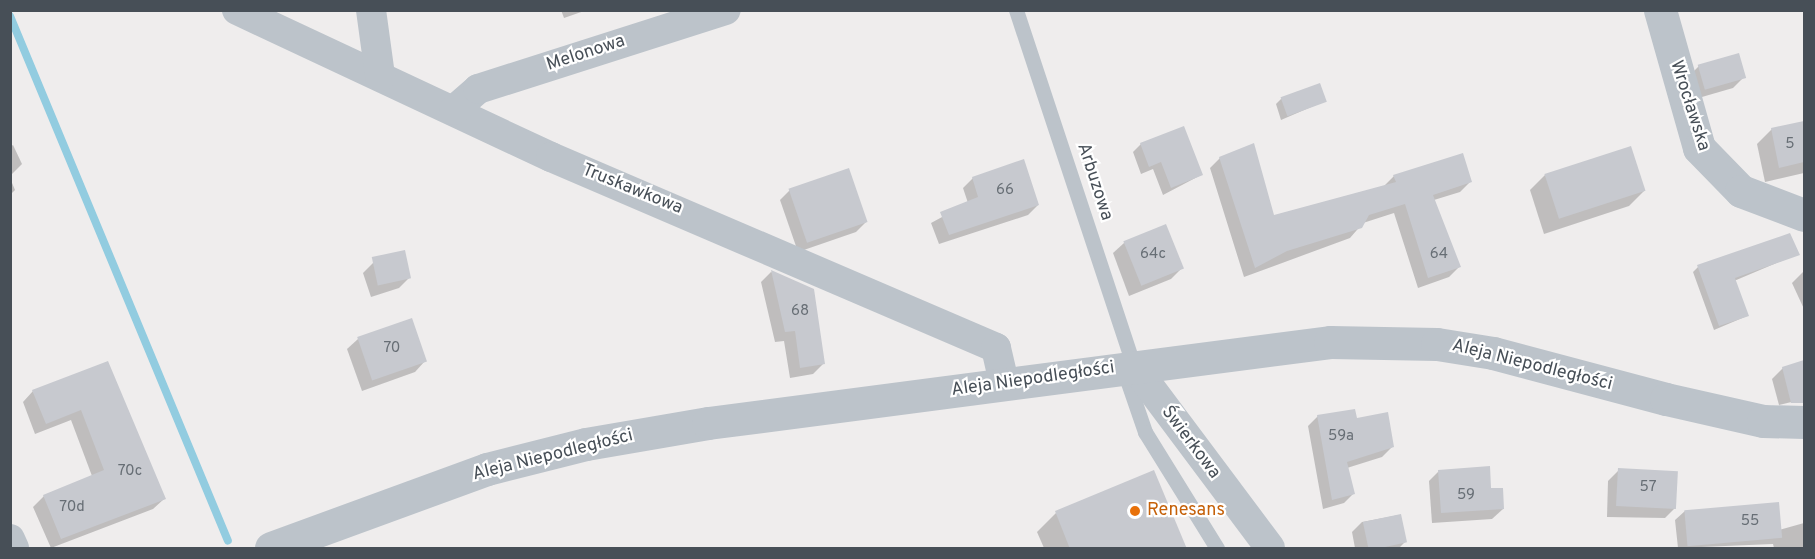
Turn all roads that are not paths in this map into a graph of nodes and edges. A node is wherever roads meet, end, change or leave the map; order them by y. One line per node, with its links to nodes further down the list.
1 (237, 10): 7 (street, Truskawkowa)
2 (371, 10): 7 (street)
3 (726, 10): 6 (street, Melonowa)
4 (1016, 10): 10 (lane, Arbuzowa)
5 (1660, 10): 9 (street, Wrocławska)
6 (660, 20): 8 (street, Melonowa)
7 (380, 76): 8 (street, Truskawkowa)
8 (454, 110): 11 (street, Truskawkowa)
9 (1804, 216)
10 (1128, 367): 11 (street, Aleja Niepodległości); 12 (street, Aleja Niepodległości); 16 (lane, Arbuzowa); 17 (street, Świerkowa)
11 (1004, 384): 15 (street, Aleja Niepodległości)
12 (1804, 422)
13 (10, 539): 14 (street)
14 (14, 549)
15 (271, 549)
16 (1217, 549)
17 (1270, 549)

